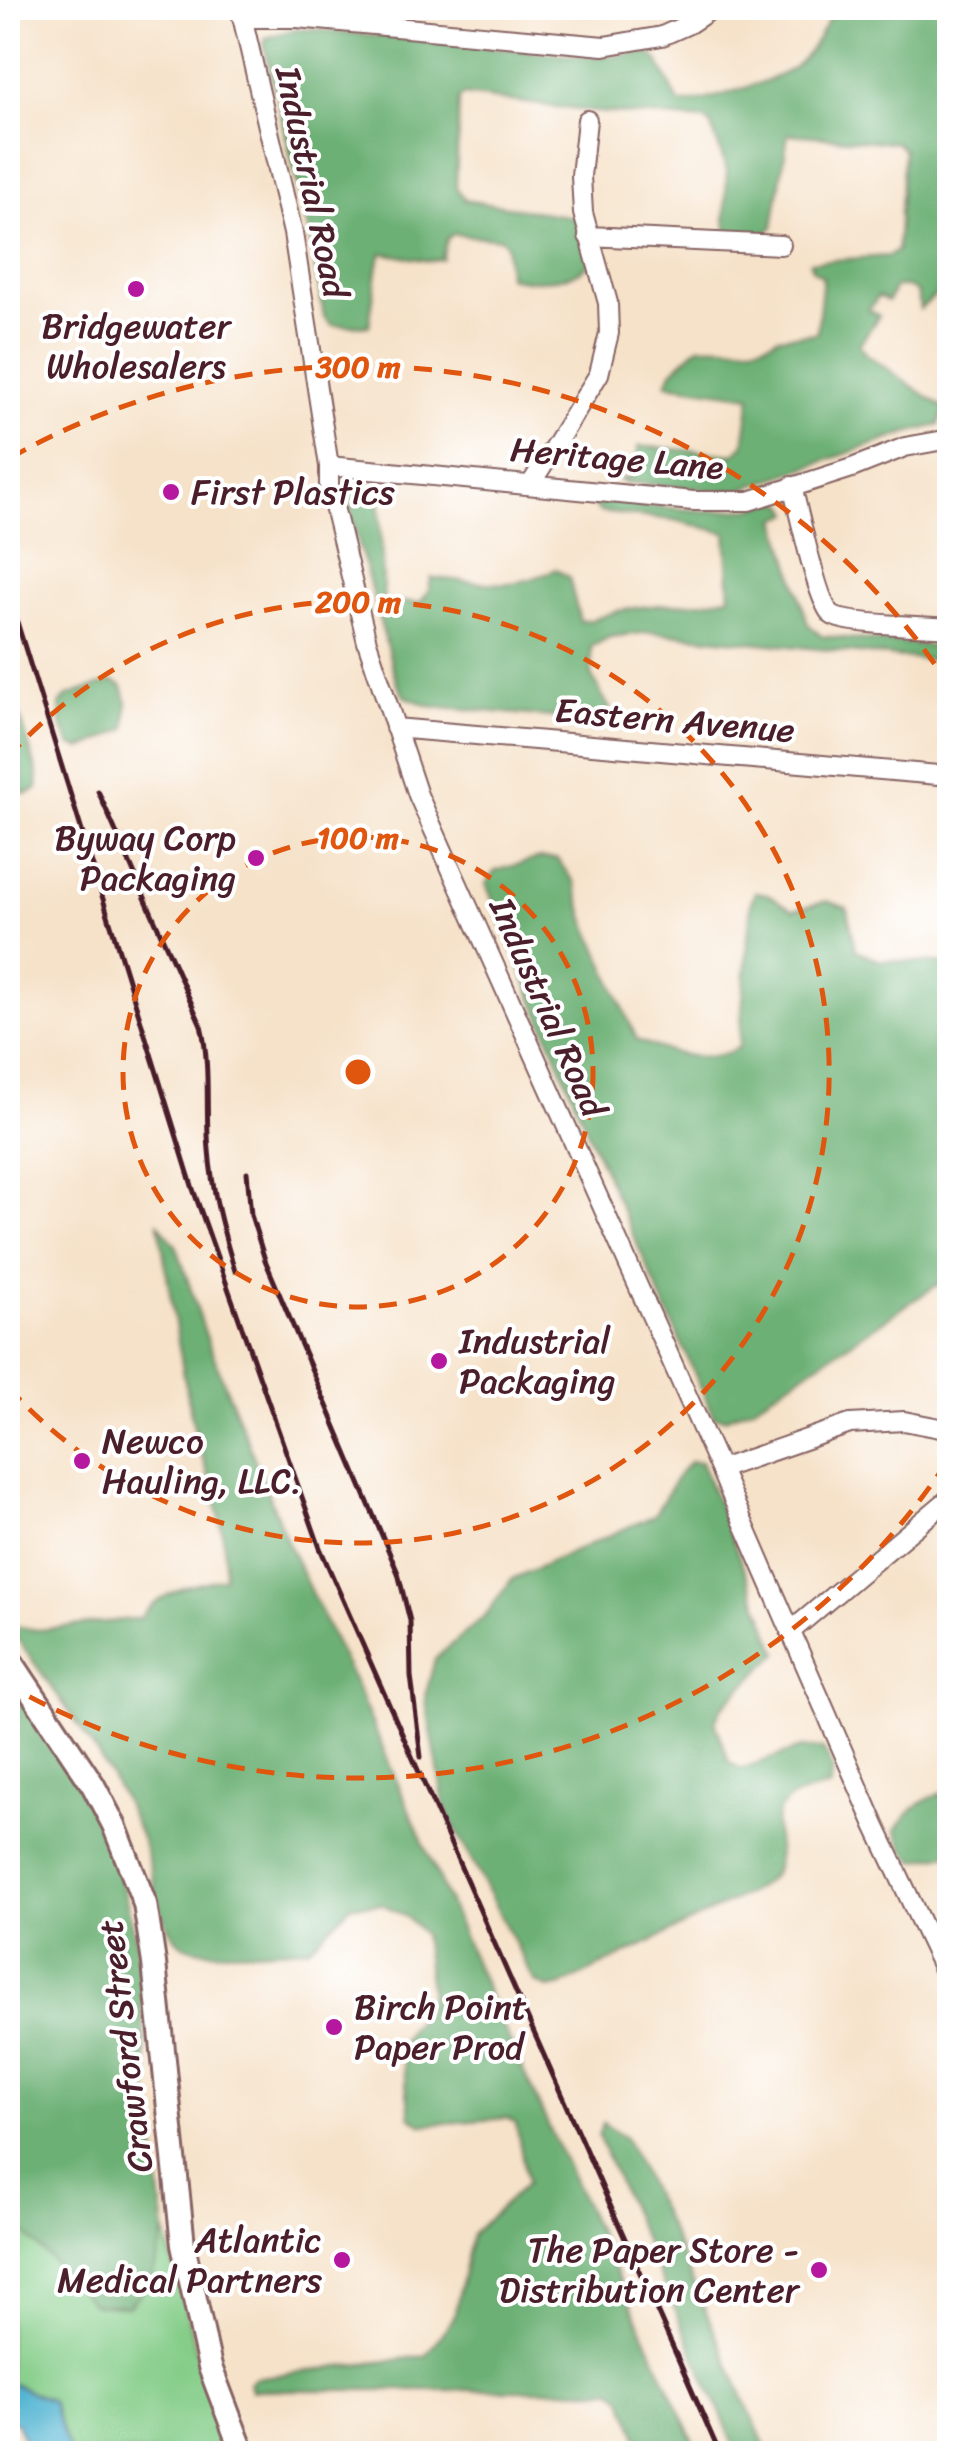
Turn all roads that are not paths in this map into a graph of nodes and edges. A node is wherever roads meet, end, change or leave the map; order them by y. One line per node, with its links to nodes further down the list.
1 (713, 8): 2 (street)
2 (242, 13): 7 (street, Industrial Road)
3 (586, 120): 4 (street)
4 (588, 236): 5 (street); 8 (street)
5 (781, 245)
6 (950, 439): 9 (street, Heritage Lane)
7 (329, 466): 8 (street, Heritage Lane); 11 (street, Industrial Road)
8 (531, 484): 9 (street, Heritage Lane)
9 (792, 486): 10 (street)
10 (950, 628)
11 (395, 728): 12 (street, Eastern Avenue); 14 (street, Industrial Road)
12 (950, 776)
13 (950, 1430): 14 (street)
14 (720, 1469): 16 (street, Industrial Road)
15 (950, 1498): 16 (street)
16 (790, 1632): 18 (street, Industrial Road)
17 (8, 1658): 19 (main road, Crawford Street)
18 (947, 1974)
19 (244, 2454)

